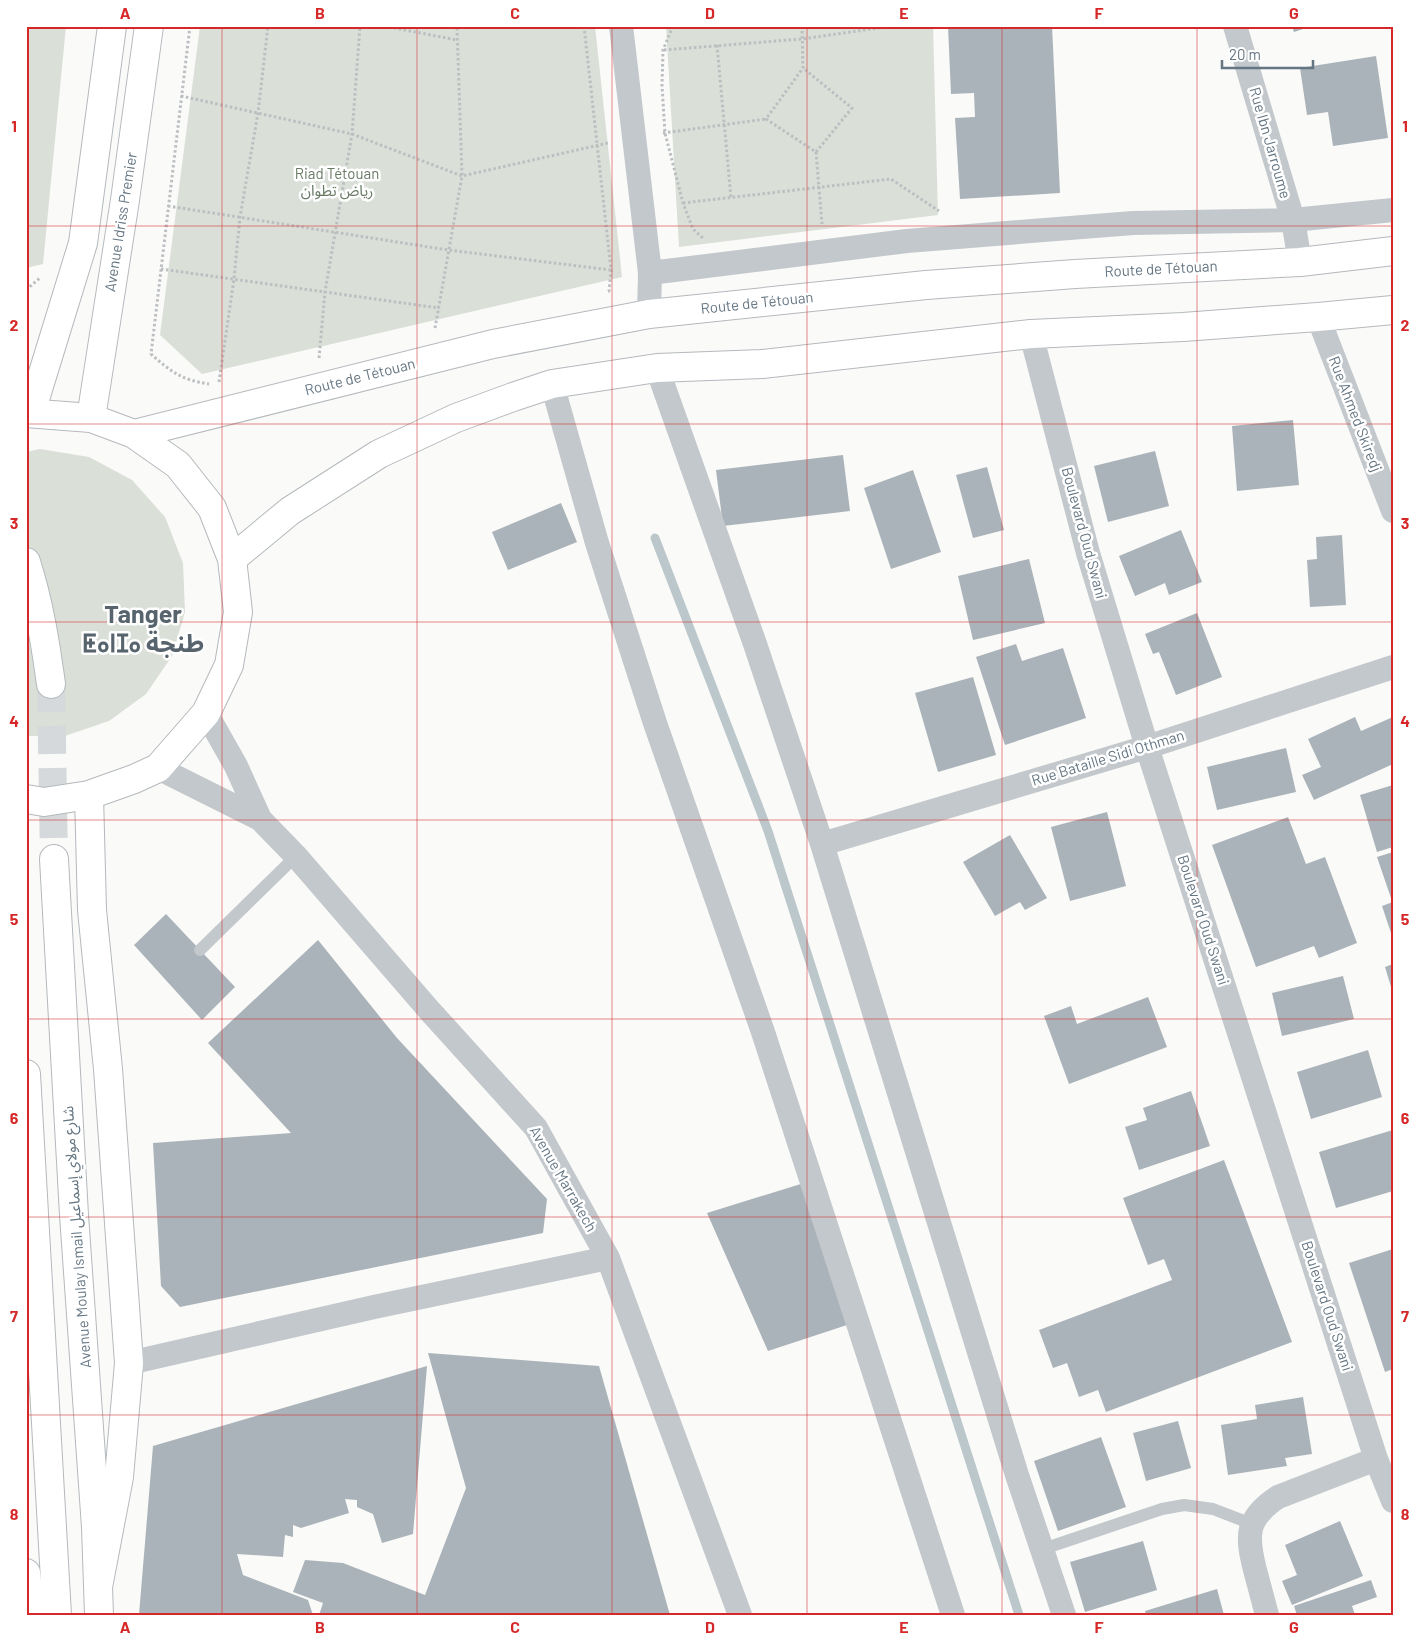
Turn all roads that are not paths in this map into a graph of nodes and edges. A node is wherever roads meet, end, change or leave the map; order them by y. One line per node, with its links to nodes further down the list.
1 (112, 26): 16 (main road)
2 (149, 26): 17 (main road, Avenue Idriss Premier)
3 (621, 26): 9 (street)
4 (1235, 26): 6 (street, Rue Ibn Jarroume)
5 (1393, 210): 6 (street)
6 (1293, 220): 8 (street, Rue Ibn Jarroume); 9 (street)
7 (1393, 251): 8 (main road, Route de Tétouan)
8 (1300, 262): 11 (main road, Route de Tétouan)
9 (650, 274): 11 (street)
10 (1393, 310): 12 (main road)
11 (649, 314): 18 (main road, Route de Tétouan)
12 (1318, 317): 13 (main road); 19 (street, Rue Ahmed Skiredj)
13 (1031, 334): 14 (main road); 25 (street, Boulevard Oud Swani)
14 (656, 368): 15 (main road); 30 (street)
15 (552, 384): 20 (main road); 47 (street)
16 (28, 412): 17 (main road)
17 (91, 418): 18 (main road)
18 (134, 434): 20 (main road)
19 (1393, 511)
20 (232, 559): 24 (main road)
21 (26, 562): 23 (main road)
22 (1393, 668): 25 (street, Rue Bataille Sidi Othman)
23 (51, 684)
24 (206, 713): 26 (main road); 29 (street, Avenue Marrakech)
25 (1147, 747): 30 (street, Rue Bataille Sidi Othman); 37 (street, Boulevard Oud Swani)
26 (158, 768): 27 (main road); 29 (street, Avenue Marrakech)
27 (89, 795): 28 (main road); 36 (main road)
28 (26, 799)
29 (260, 819): 31 (street, Avenue Marrakech)
30 (822, 844): 40 (street)
31 (296, 856): 33 (lane); 35 (street, Avenue Marrakech)
32 (54, 859): 42 (main road, Avenue Moulay Ismail شارع مولاي إسماعيل)
33 (200, 950)
34 (26, 1074): 44 (main road)
35 (608, 1258): 36 (street); 46 (street, Avenue Marrakech)
36 (129, 1363): 42 (main road)
37 (1376, 1459): 38 (street, Boulevard Oud Swani); 39 (street)
38 (1393, 1501)
39 (1252, 1524): 40 (lane); 49 (street)
40 (1043, 1549): 48 (street)
41 (26, 1573): 43 (main road)
42 (98, 1587): 45 (main road, Avenue Moulay Ismail شارع مولاي إسماعيل)
43 (31, 1615)
44 (57, 1615)
45 (99, 1615)
46 (740, 1615)
47 (953, 1615)
48 (1064, 1615)
49 (1267, 1615)

